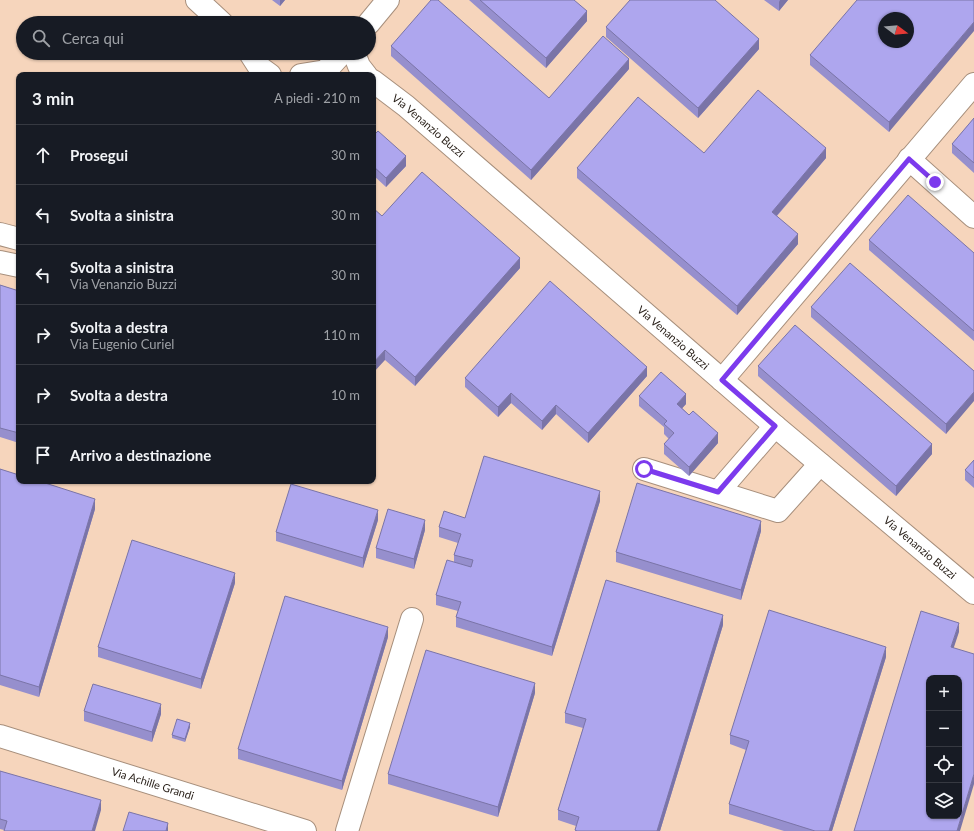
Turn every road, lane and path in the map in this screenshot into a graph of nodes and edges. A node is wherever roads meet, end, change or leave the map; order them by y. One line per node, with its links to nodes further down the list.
1 (197, 0): 3 (street)
2 (388, 0): 4 (street)
3 (214, 16)
4 (375, 16)
5 (255, 60): 8 (street)
6 (336, 60): 9 (street)
7 (357, 60): 10 (street)
8 (264, 72)
9 (325, 72)
10 (364, 72)
11 (376, 83): 19 (street, Via Venanzio Buzzi)
12 (974, 84): 13 (street)
13 (909, 159): 14 (street); 19 (street)
14 (974, 217)
15 (0, 234): 16 (street)
16 (16, 238)
17 (0, 262): 18 (street)
18 (16, 265)
19 (722, 380): 20 (street, Via Venanzio Buzzi)
20 (775, 426): 21 (street, Via Venanzio Buzzi); 23 (street)
21 (820, 464): 23 (street); 24 (street, Via Venanzio Buzzi)
22 (644, 469): 23 (street)
23 (718, 492)
24 (974, 593)
25 (412, 619): 28 (street)
26 (0, 736): 27 (street, Via Achille Grandi)
27 (305, 831)
28 (347, 831)

